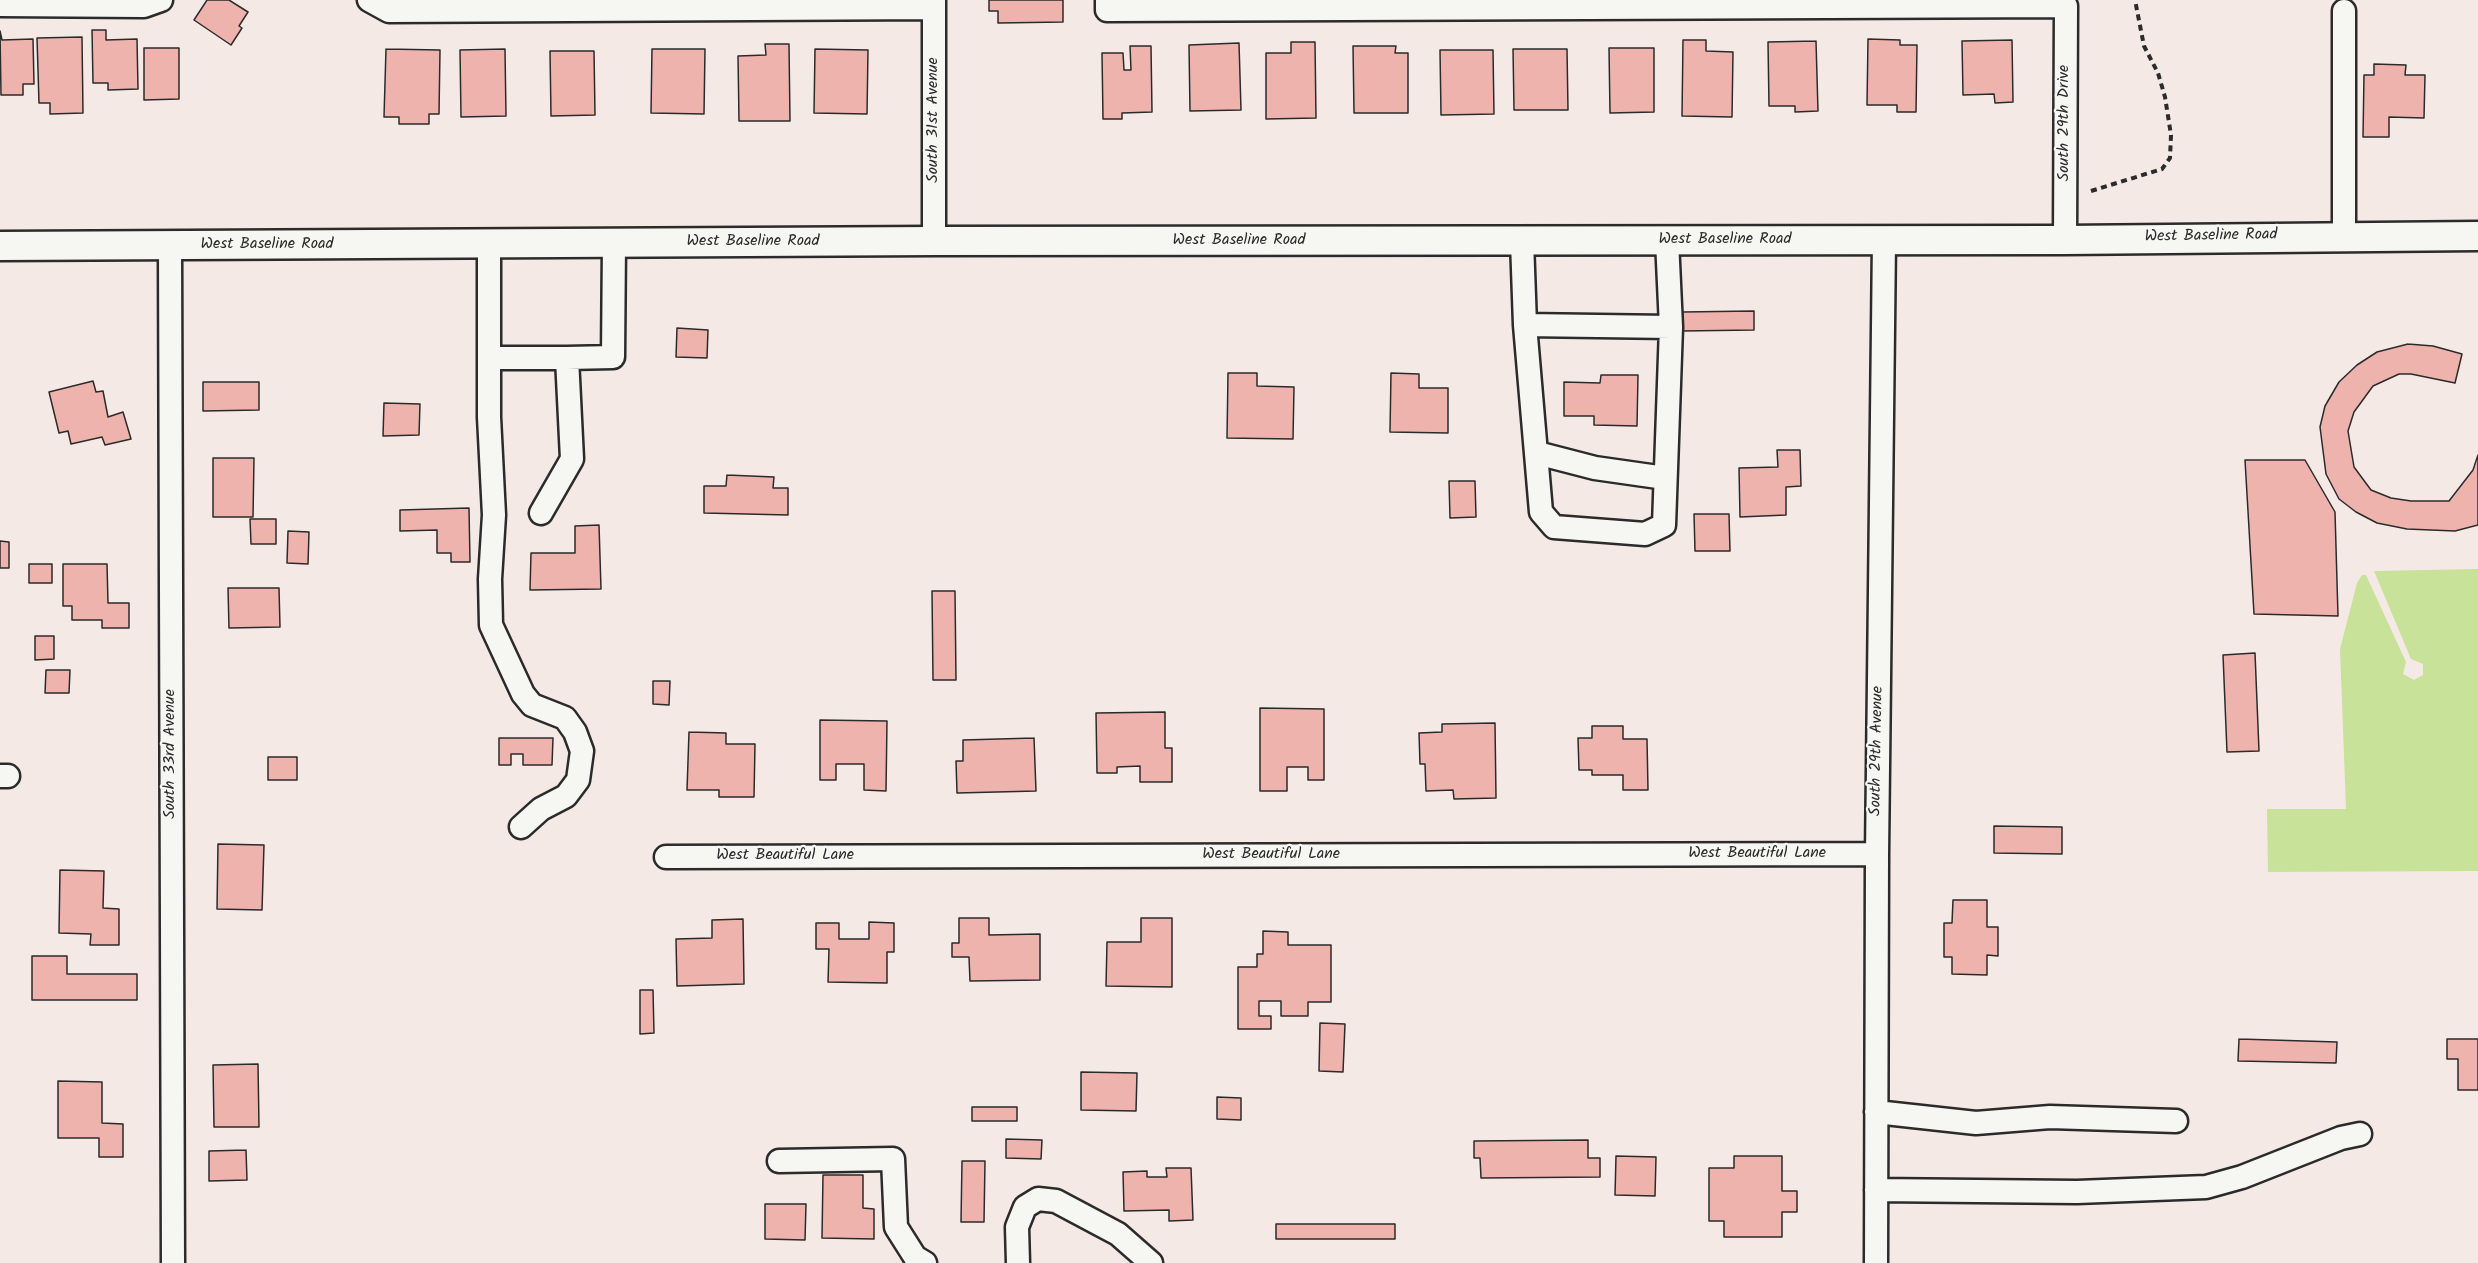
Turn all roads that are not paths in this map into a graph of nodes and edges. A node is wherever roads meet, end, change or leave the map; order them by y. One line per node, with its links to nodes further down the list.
1 (161, 0): 6 (street)
2 (369, 0): 7 (street)
3 (934, 4): 7 (street); 15 (street, South 31st Avenue)
4 (1482, 4): 5 (street); 8 (street)
5 (1745, 4): 14 (street, South 29th Drive)
6 (0, 5)
7 (773, 5)
8 (1107, 5)
9 (2344, 11): 10 (street)
10 (2344, 236): 11 (main road, West Baseline Road); 14 (main road, West Baseline Road)
11 (2478, 236)
12 (1667, 240): 13 (main road, West Baseline Road); 16 (main road, West Baseline Road); 22 (street)
13 (1884, 240): 14 (main road, West Baseline Road); 29 (street, South 29th Avenue)
14 (2065, 240)
15 (934, 241): 16 (main road, West Baseline Road); 17 (main road, West Baseline Road)
16 (1522, 241): 21 (street)
17 (614, 243): 18 (main road, West Baseline Road); 24 (street)
18 (489, 244): 19 (main road, West Baseline Road); 23 (street)
19 (170, 245): 20 (main road, West Baseline Road); 36 (street, South 33rd Avenue)
20 (0, 246)
21 (1525, 325): 22 (street); 25 (street)
22 (1671, 327): 26 (street)
23 (489, 358): 24 (street); 28 (street)
24 (567, 358): 27 (street)
25 (1537, 453): 26 (street); 26 (street)
26 (1665, 478)
27 (541, 513)
28 (521, 827)
29 (1877, 854): 30 (street, West Beautiful Lane); 31 (street, South 29th Avenue)
30 (666, 857)
31 (1876, 1112): 32 (street); 35 (street, South 29th Avenue)
32 (2176, 1121)
33 (2360, 1134): 35 (street)
34 (779, 1161): 37 (street)
35 (1876, 1190): 40 (street, South 29th Avenue)
36 (173, 1263)
37 (925, 1263)
38 (1018, 1263): 39 (street)
39 (1151, 1263)
40 (1876, 1263)

